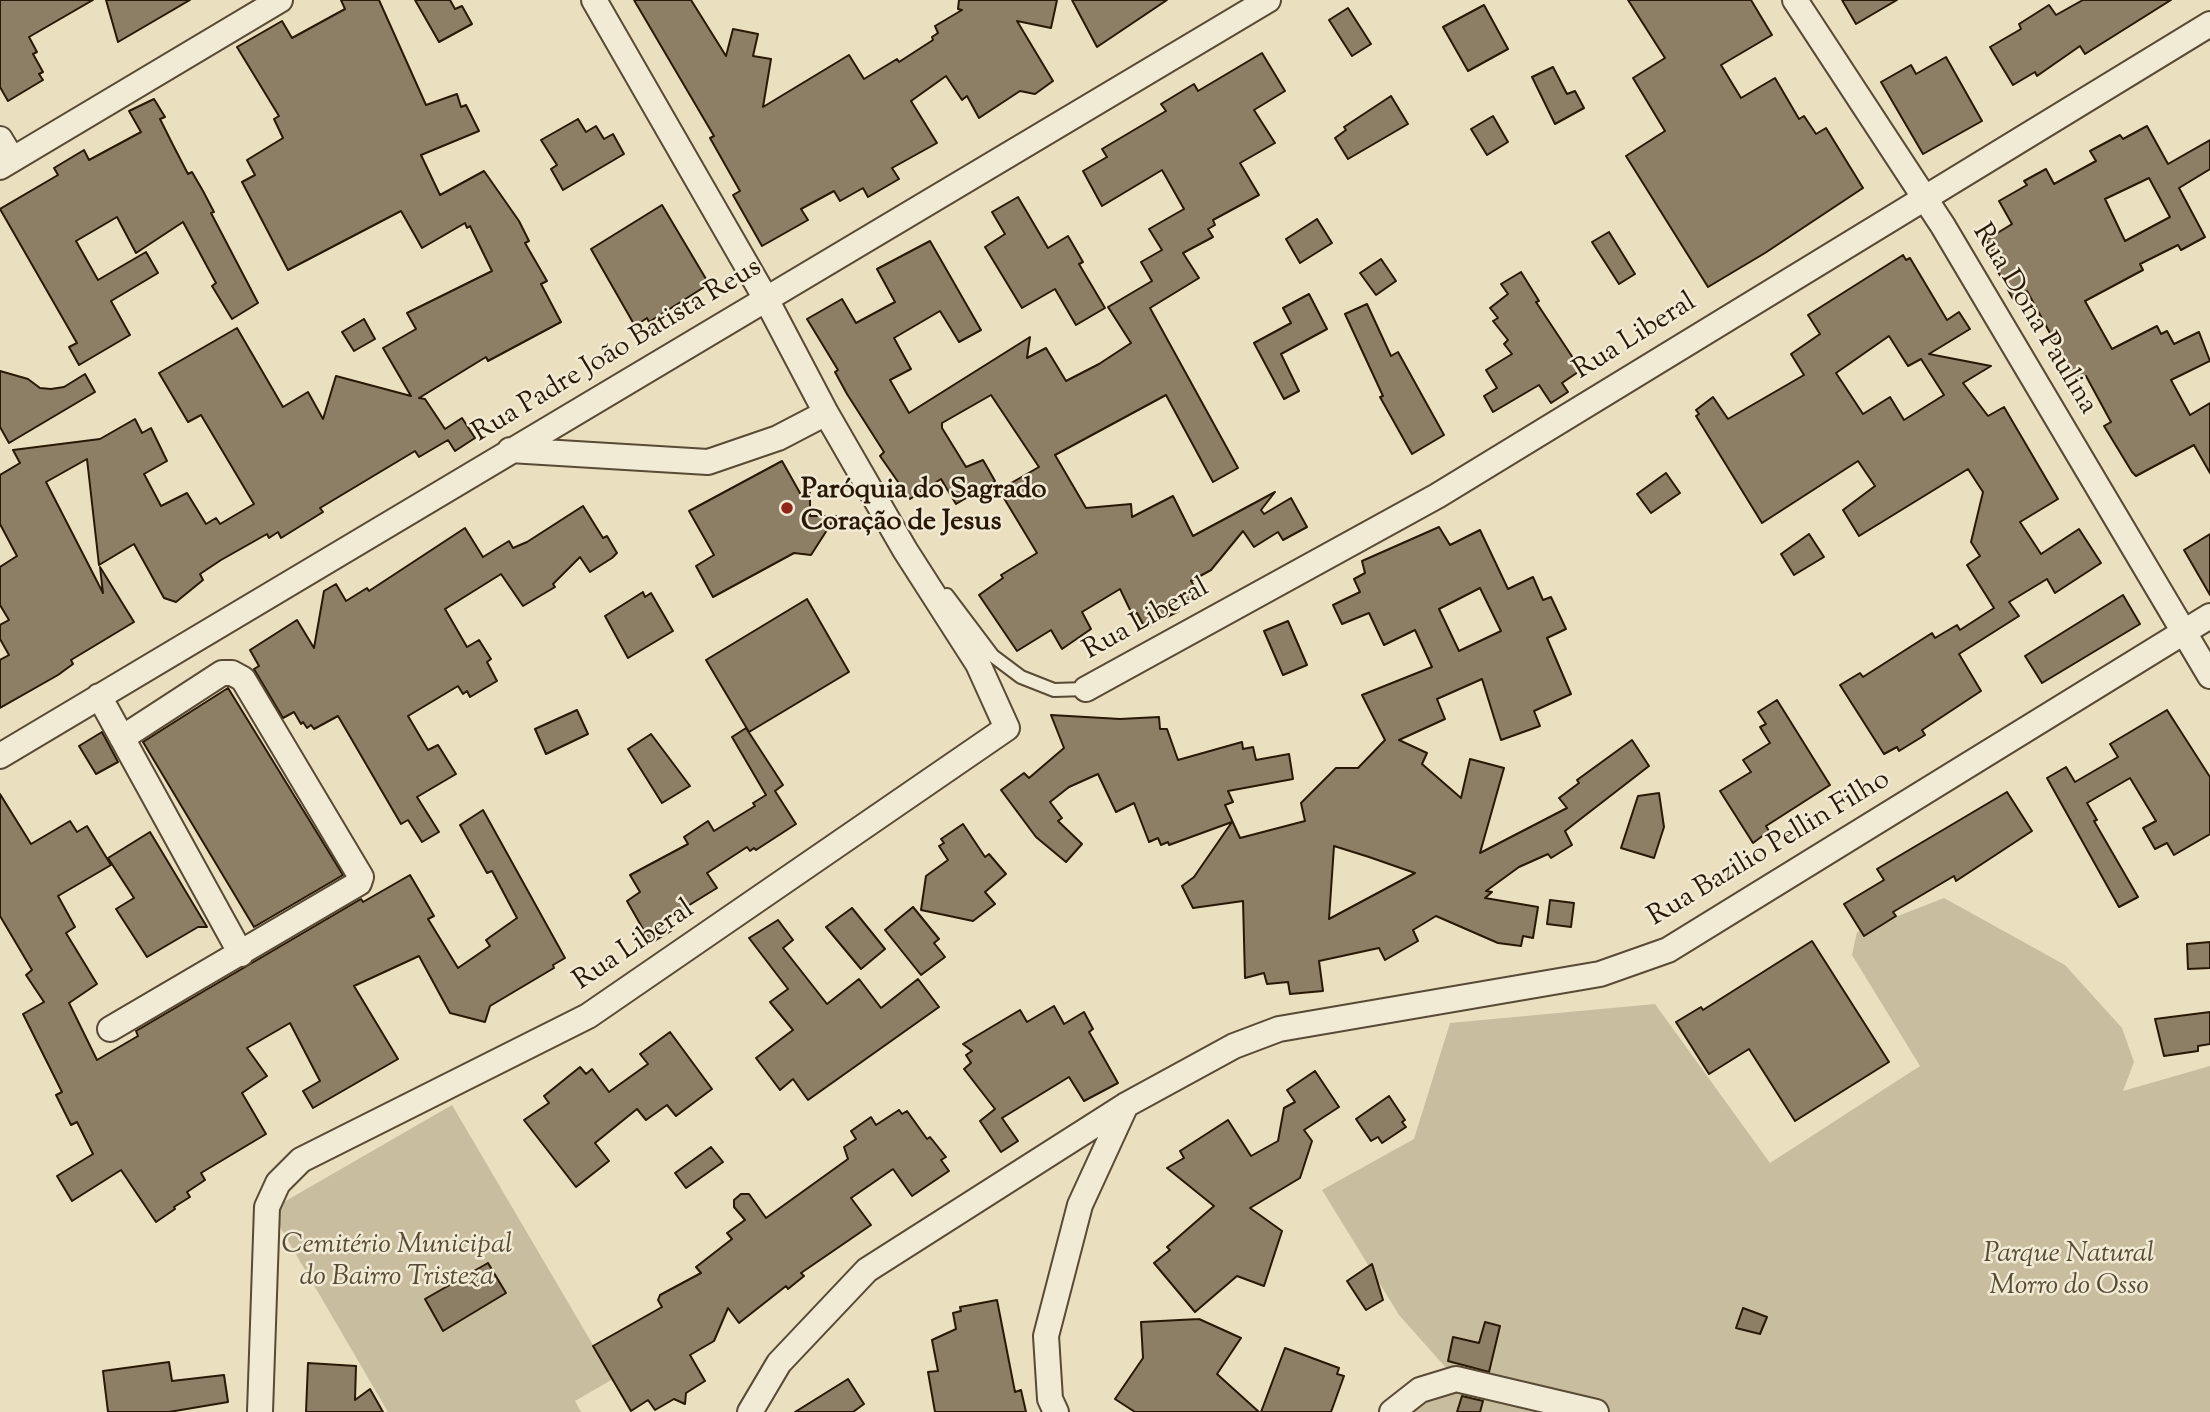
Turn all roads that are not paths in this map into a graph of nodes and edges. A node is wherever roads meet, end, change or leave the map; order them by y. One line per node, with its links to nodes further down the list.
1 (280, 0): 6 (street)
2 (594, 0): 8 (street)
3 (1268, 0): 8 (street, Rua Padre João Batista Reus)
4 (1796, 0): 7 (street, Rua Dona Paulina)
5 (2210, 24): 7 (street, Rua Liberal)
6 (4, 155)
7 (1925, 196): 13 (street, Rua Dona Paulina); 15 (street, Rua Liberal)
8 (766, 299): 9 (street); 10 (street, Rua Padre João Batista Reus)
9 (826, 413): 10 (street); 11 (street)
10 (510, 450): 16 (street, Rua Padre João Batista Reus)
11 (905, 550): 15 (lane); 22 (street, Rua Liberal)
12 (2210, 615): 13 (street, Rua Bazilio Pellin Filho)
13 (2183, 632): 14 (street, Rua Dona Paulina); 21 (street, Rua Bazilio Pellin Filho)
14 (2210, 676)
15 (1086, 689)
16 (99, 696): 17 (street); 18 (street, Rua Padre João Batista Reus)
17 (122, 738): 19 (street); 19 (street)
18 (0, 756)
19 (241, 954): 20 (street)
20 (110, 1029)
21 (1126, 1105): 23 (street, Rua Bazilio Pellin Filho); 24 (street)
22 (260, 1412)
23 (750, 1412)
24 (1056, 1412)
25 (1392, 1412): 26 (street)
26 (1597, 1412)

